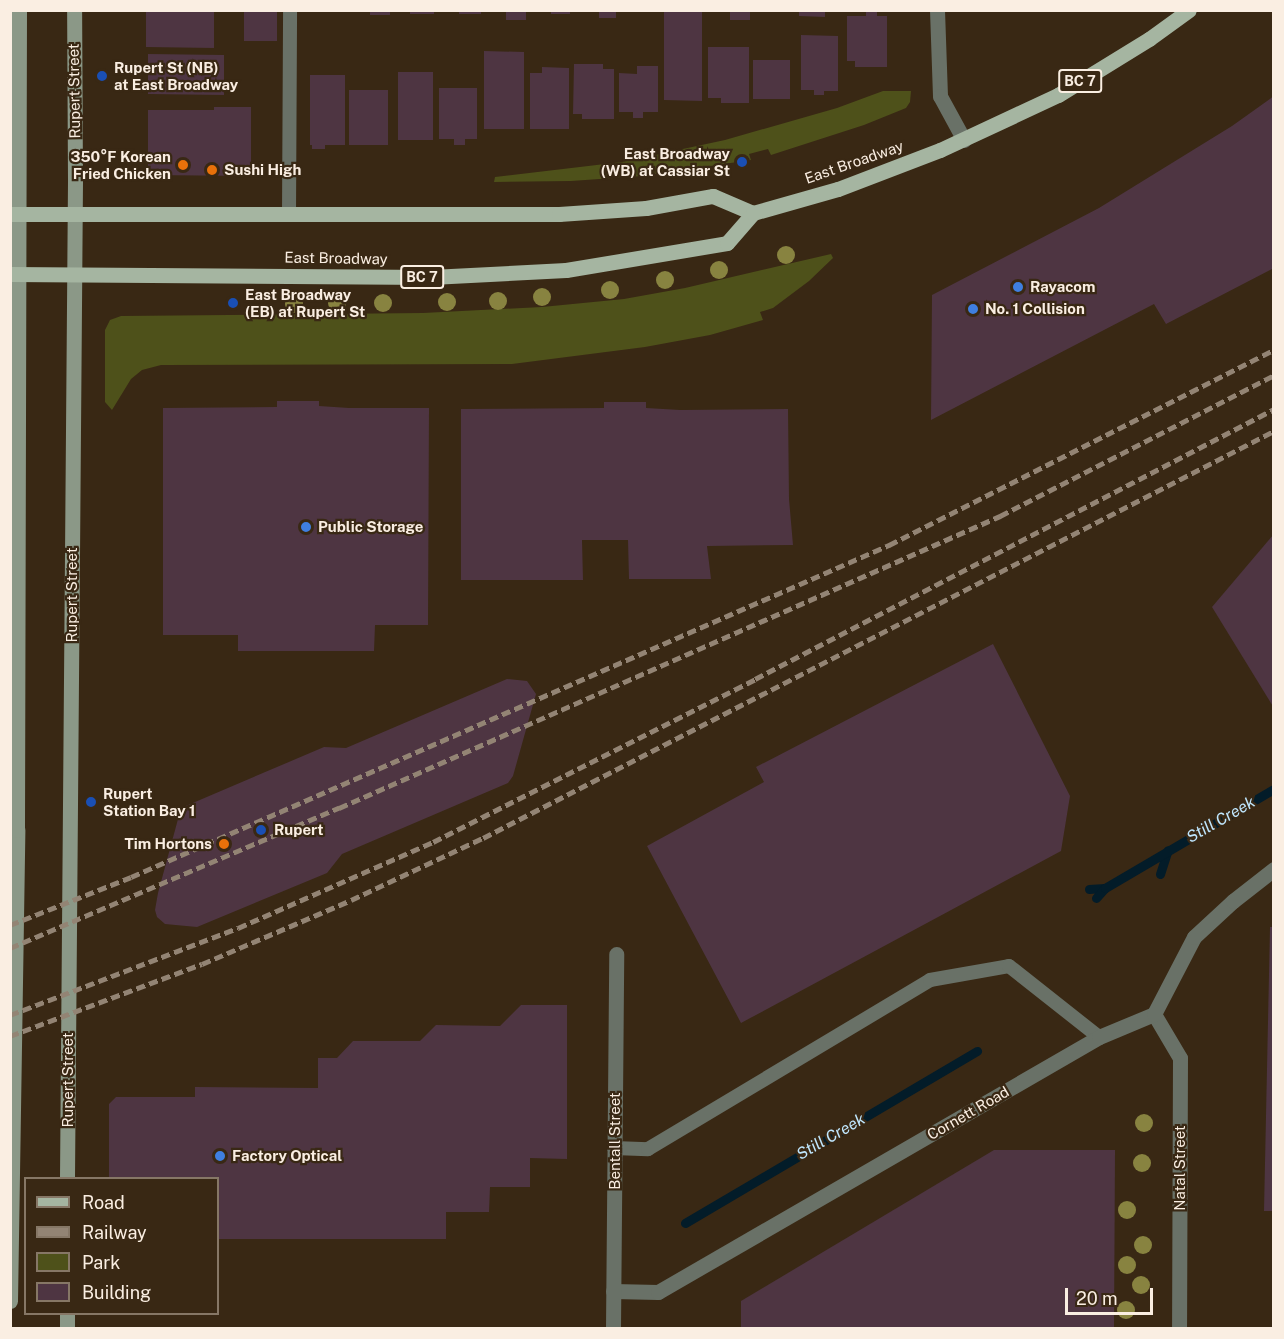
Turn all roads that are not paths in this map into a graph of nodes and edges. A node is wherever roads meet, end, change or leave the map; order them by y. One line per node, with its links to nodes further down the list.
1 (19, 10): 8 (main road)
2 (74, 10): 9 (main road, Rupert Street)
3 (290, 10): 10 (lane)
4 (937, 10): 6 (street)
5 (1189, 10): 6 (main road, BC 7)
6 (964, 140): 7 (main road, East Broadway / BC 7)
7 (753, 213): 10 (main road); 12 (main road, East Broadway / BC 7)
8 (15, 214): 9 (main road); 11 (main road)
9 (75, 214): 10 (main road); 12 (main road, Rupert Street)
10 (289, 215)
11 (15, 274): 12 (main road, East Broadway / BC 7); 13 (main road)
12 (74, 275): 20 (main road, Rupert Street)
13 (14, 526): 14 (main road)
14 (14, 635): 22 (main road)
15 (1274, 869): 17 (street)
16 (616, 954): 19 (street, Bentall Street)
17 (1154, 1014): 18 (street, Cornett Road); 24 (street, Natal Street)
18 (1099, 1036): 19 (lane); 21 (street, Cornett Road)
19 (614, 1148): 21 (street, Bentall Street)
20 (67, 1177)
21 (614, 1291): 23 (street, Bentall Street)
22 (10, 1301)
23 (613, 1329)
24 (1179, 1329)

